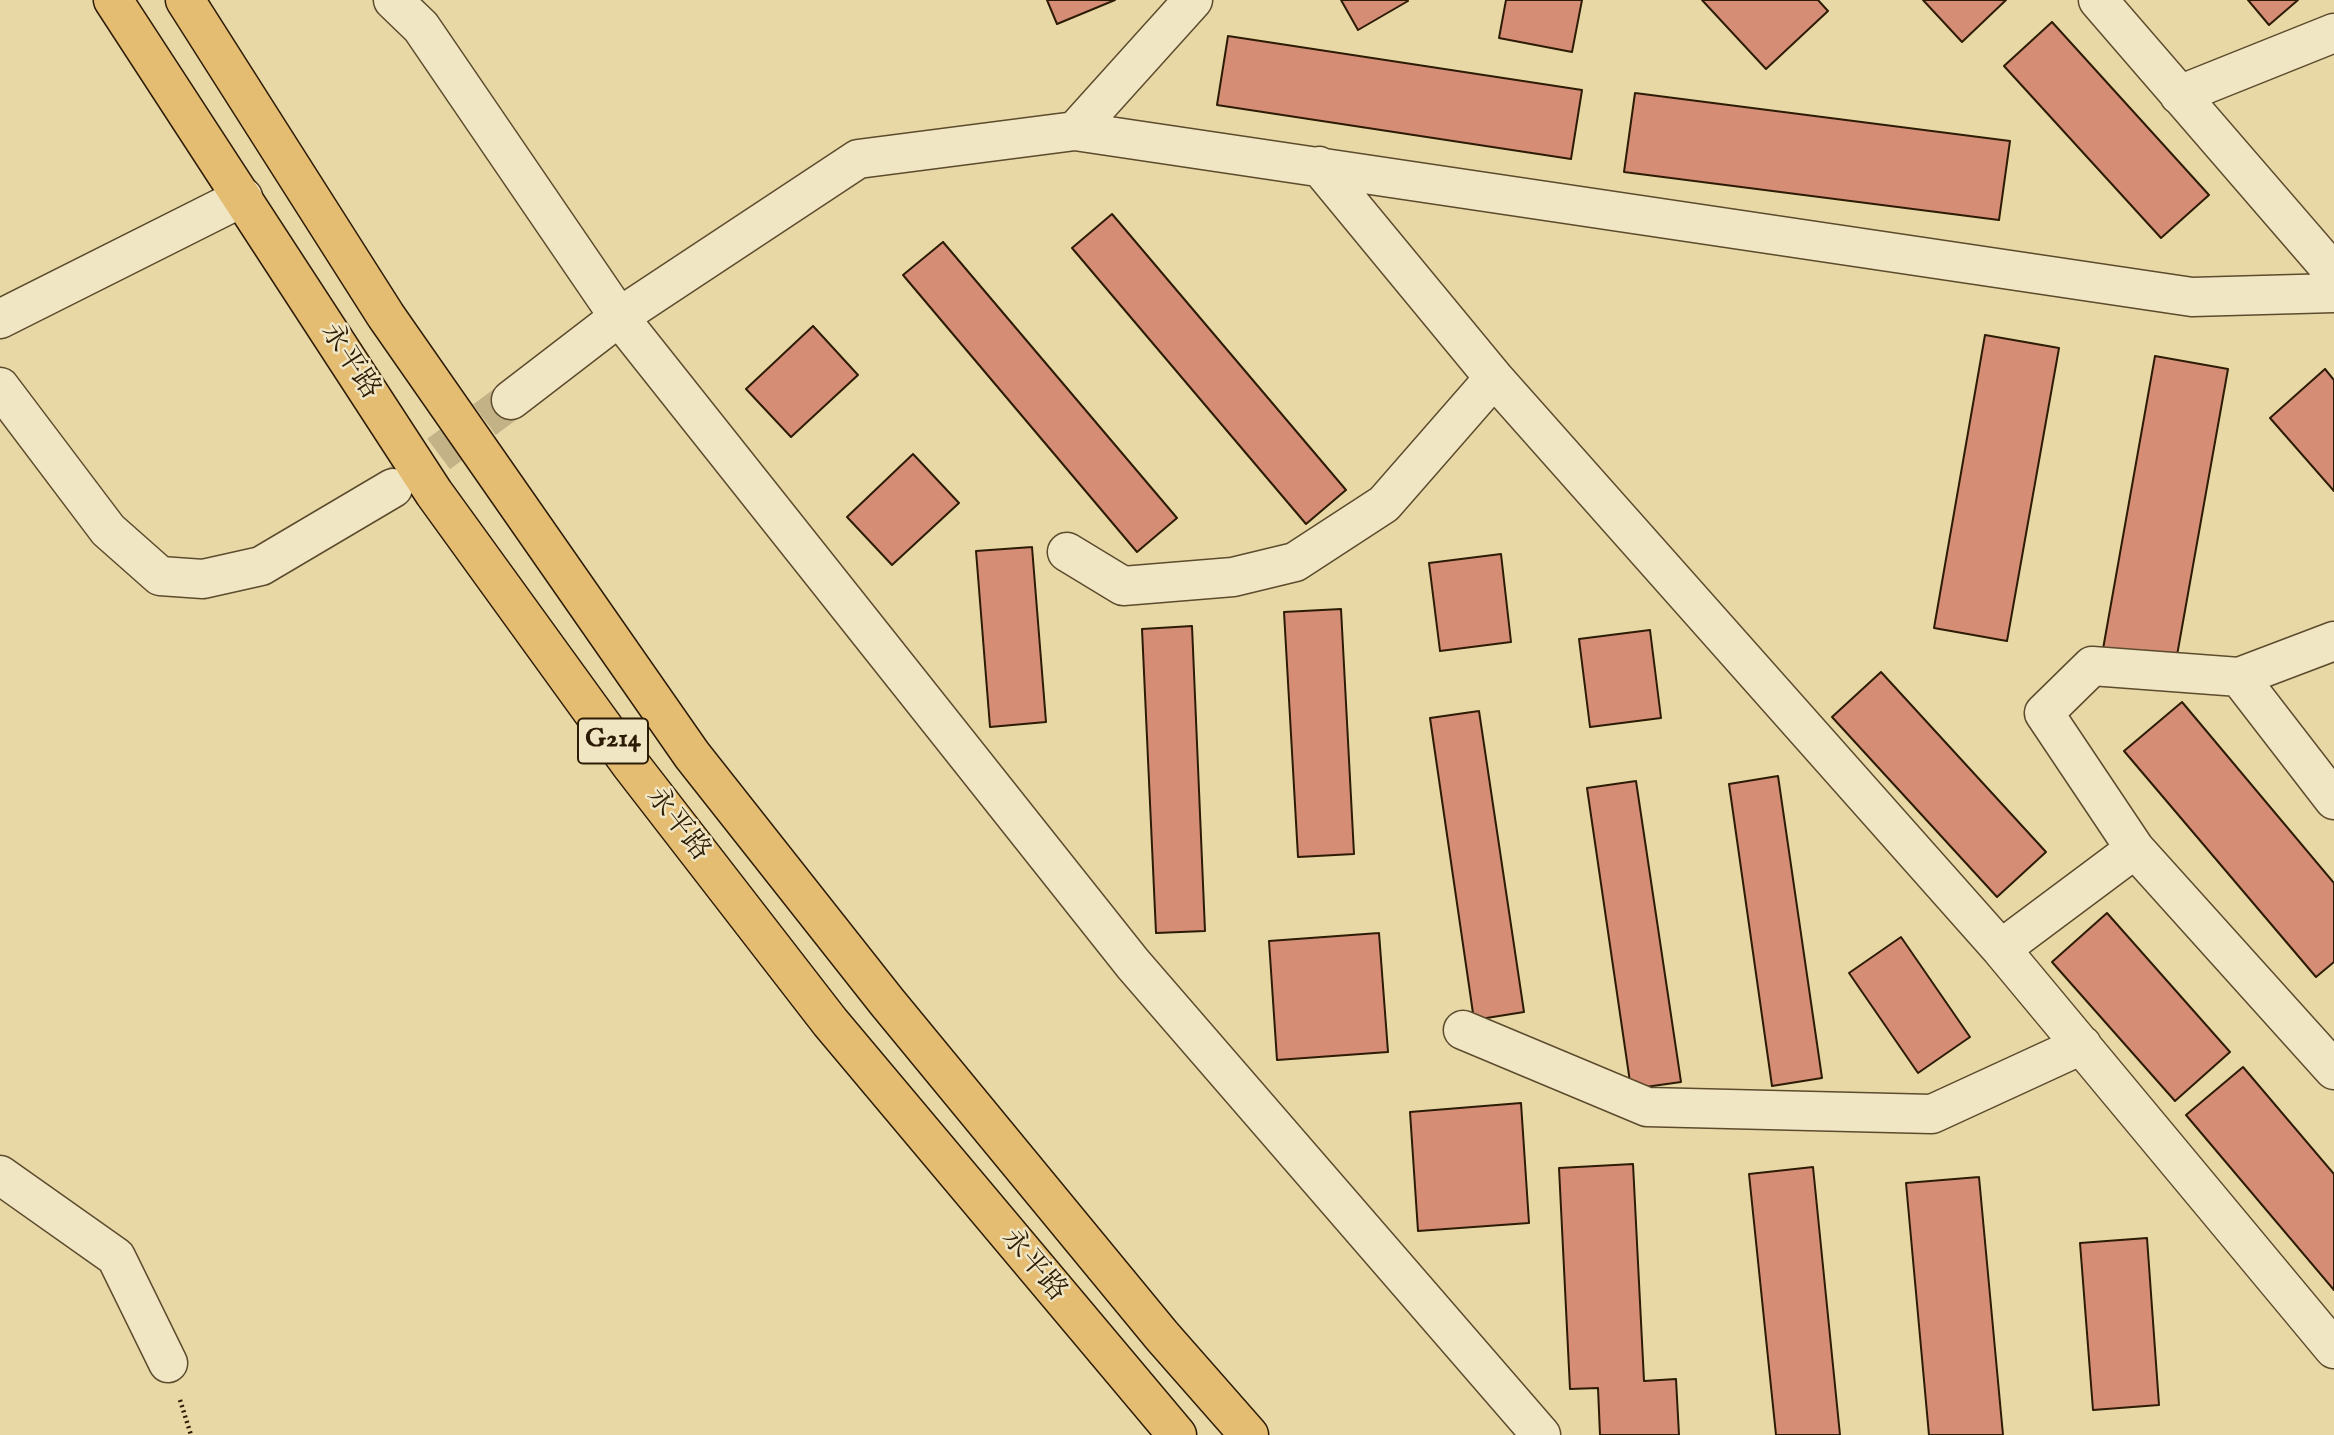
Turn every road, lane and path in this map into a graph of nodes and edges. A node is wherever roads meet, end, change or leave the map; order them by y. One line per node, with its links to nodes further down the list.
1 (113, 0): 10 (highway, 永平路 / G214)
2 (185, 0): 32 (highway, 永平路 / G214)
3 (393, 0): 13 (street)
4 (1193, 0): 8 (street)
5 (2098, 0): 7 (street)
6 (2334, 33): 7 (street)
7 (2179, 95): 11 (street)
8 (1075, 131): 9 (street); 13 (street)
9 (1319, 166): 12 (street); 15 (street)
10 (243, 197): 14 (street); 31 (highway, 永平路 / G214)
11 (2334, 273)
12 (2334, 293)
13 (619, 317): 17 (street); 33 (street)
14 (0, 319)
15 (1494, 378): 19 (street); 24 (street)
16 (0, 387): 18 (street)
17 (511, 400)
18 (393, 488)
19 (1067, 552)
20 (2334, 641): 21 (street)
21 (2239, 677): 22 (street); 23 (street)
22 (2334, 800)
23 (2135, 849): 24 (street); 27 (street)
24 (2001, 948): 26 (street)
25 (1463, 1030): 26 (street)
26 (2081, 1045): 29 (street)
27 (2334, 1070)
28 (0, 1175): 30 (street)
29 (2334, 1349)
30 (168, 1363)
31 (1177, 1435)
32 (1249, 1435)
33 (1541, 1435)

